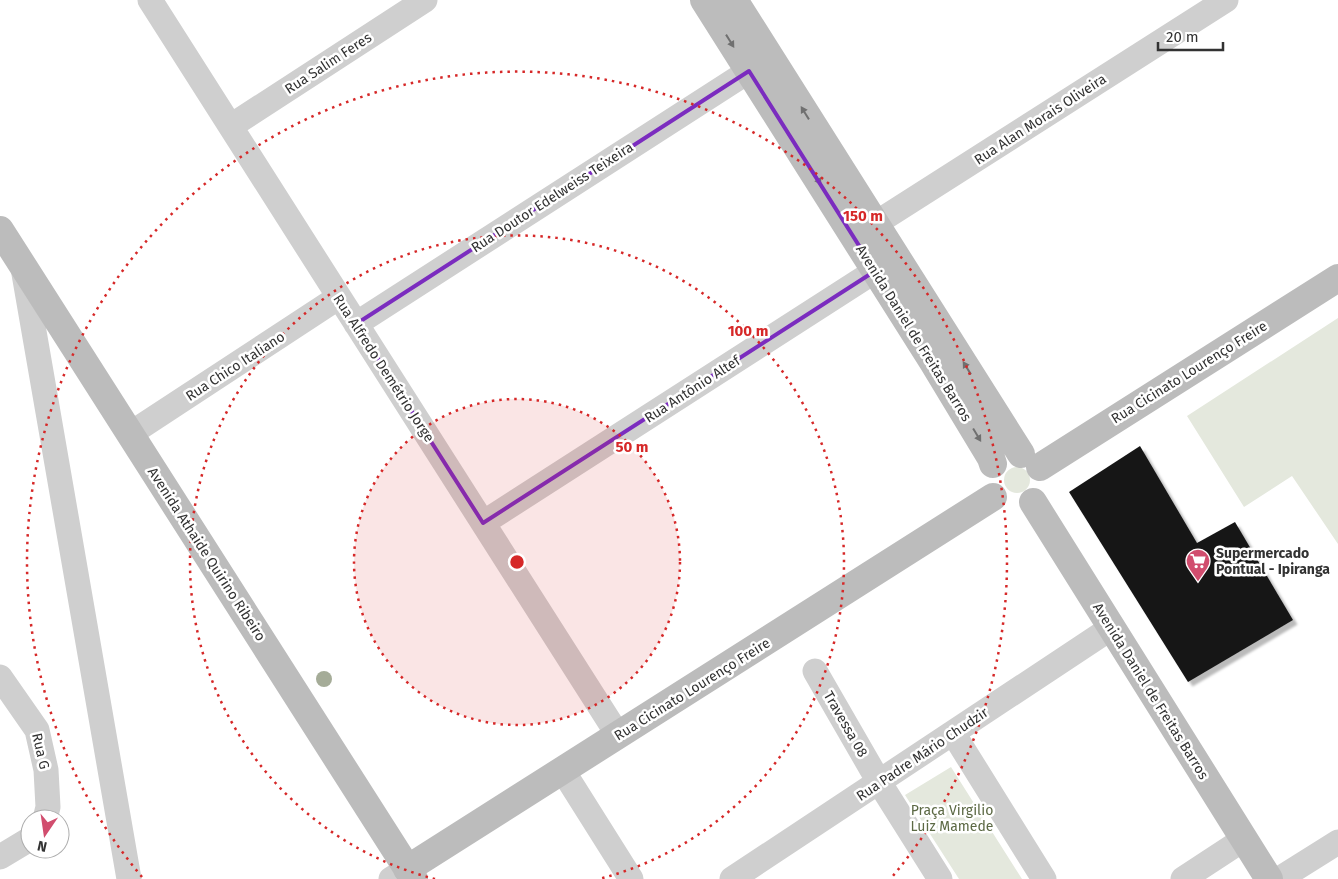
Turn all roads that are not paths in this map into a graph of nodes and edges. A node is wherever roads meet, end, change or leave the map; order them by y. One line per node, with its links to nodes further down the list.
1 (150, 0): 7 (street, Rua Alfredo Demétrio Jorge)
2 (705, 0): 6 (street, Avenida Daniel de Freitas Barros, one-way to 6)
3 (734, 0): 9 (street, Avenida Daniel de Freitas Barros, one-way to 3)
4 (1226, 0): 9 (street, Rua Alan Morais Oliveira)
5 (418, 2): 7 (street, Rua Salim Feres)
6 (748, 71): 9 (street, Avenida Daniel de Freitas Barros, one-way to 9); 14 (street, Rua Doutor Edelweiss Teixeira)
7 (231, 126): 13 (street, Rua Alfredo Demétrio Jorge)
8 (0, 230): 10 (street, Avenida Athaide Quirino Ribeiro)
9 (865, 230): 11 (street, Avenida Daniel de Freitas Barros); 16 (street, Avenida Daniel de Freitas Barros, one-way to 9)
10 (23, 266): 15 (street, Avenida Athaide Quirino Ribeiro); 35 (street)
11 (875, 271): 17 (street, Avenida Daniel de Freitas Barros, one-way to 17); 20 (street, Rua Antônio Altef)
12 (1338, 278): 16 (street, Rua Cicinato Lourenço Freire)
13 (339, 297): 14 (street, Rua Alfredo Demétrio Jorge); 15 (street, Rua Chico Italiano)
14 (356, 324): 20 (street, Rua Alfredo Demétrio Jorge)
15 (130, 434): 33 (street, Avenida Athaide Quirino Ribeiro)
16 (1030, 460): 17 (street); 19 (street, Avenida Daniel de Freitas Barros)
17 (993, 464): 18 (street)
18 (993, 498): 19 (street); 25 (street, Rua Cicinato Lourenço Freire)
19 (1033, 502): 21 (street, Avenida Daniel de Freitas Barros)
20 (483, 523): 25 (street, Rua Alfredo Demétrio Jorge)
21 (1111, 628): 24 (street, Rua Padre Mário Chudzir); 29 (street, Avenida Daniel de Freitas Barros)
22 (815, 671): 27 (street, Travessa 08)
23 (0, 677): 28 (street, Rua G)
24 (953, 733): 27 (street, Rua Padre Mário Chudzir); 38 (street)
25 (618, 735): 26 (street, Rua Cicinato Lourenço Freire)
26 (562, 771): 33 (street, Rua Cicinato Lourenço Freire); 36 (street)
27 (879, 782): 34 (street, Rua Padre Mário Chudzir); 37 (street, Travessa 08)
28 (47, 809)
29 (1244, 839): 39 (street); 40 (street, Avenida Daniel de Freitas Barros)
30 (1338, 842): 41 (street)
31 (20, 845): 32 (street)
32 (0, 857)
33 (404, 876)
34 (734, 878)
35 (129, 879)
36 (631, 879)
37 (940, 879)
38 (1044, 879)
39 (1183, 879)
40 (1269, 879)
41 (1279, 879)

